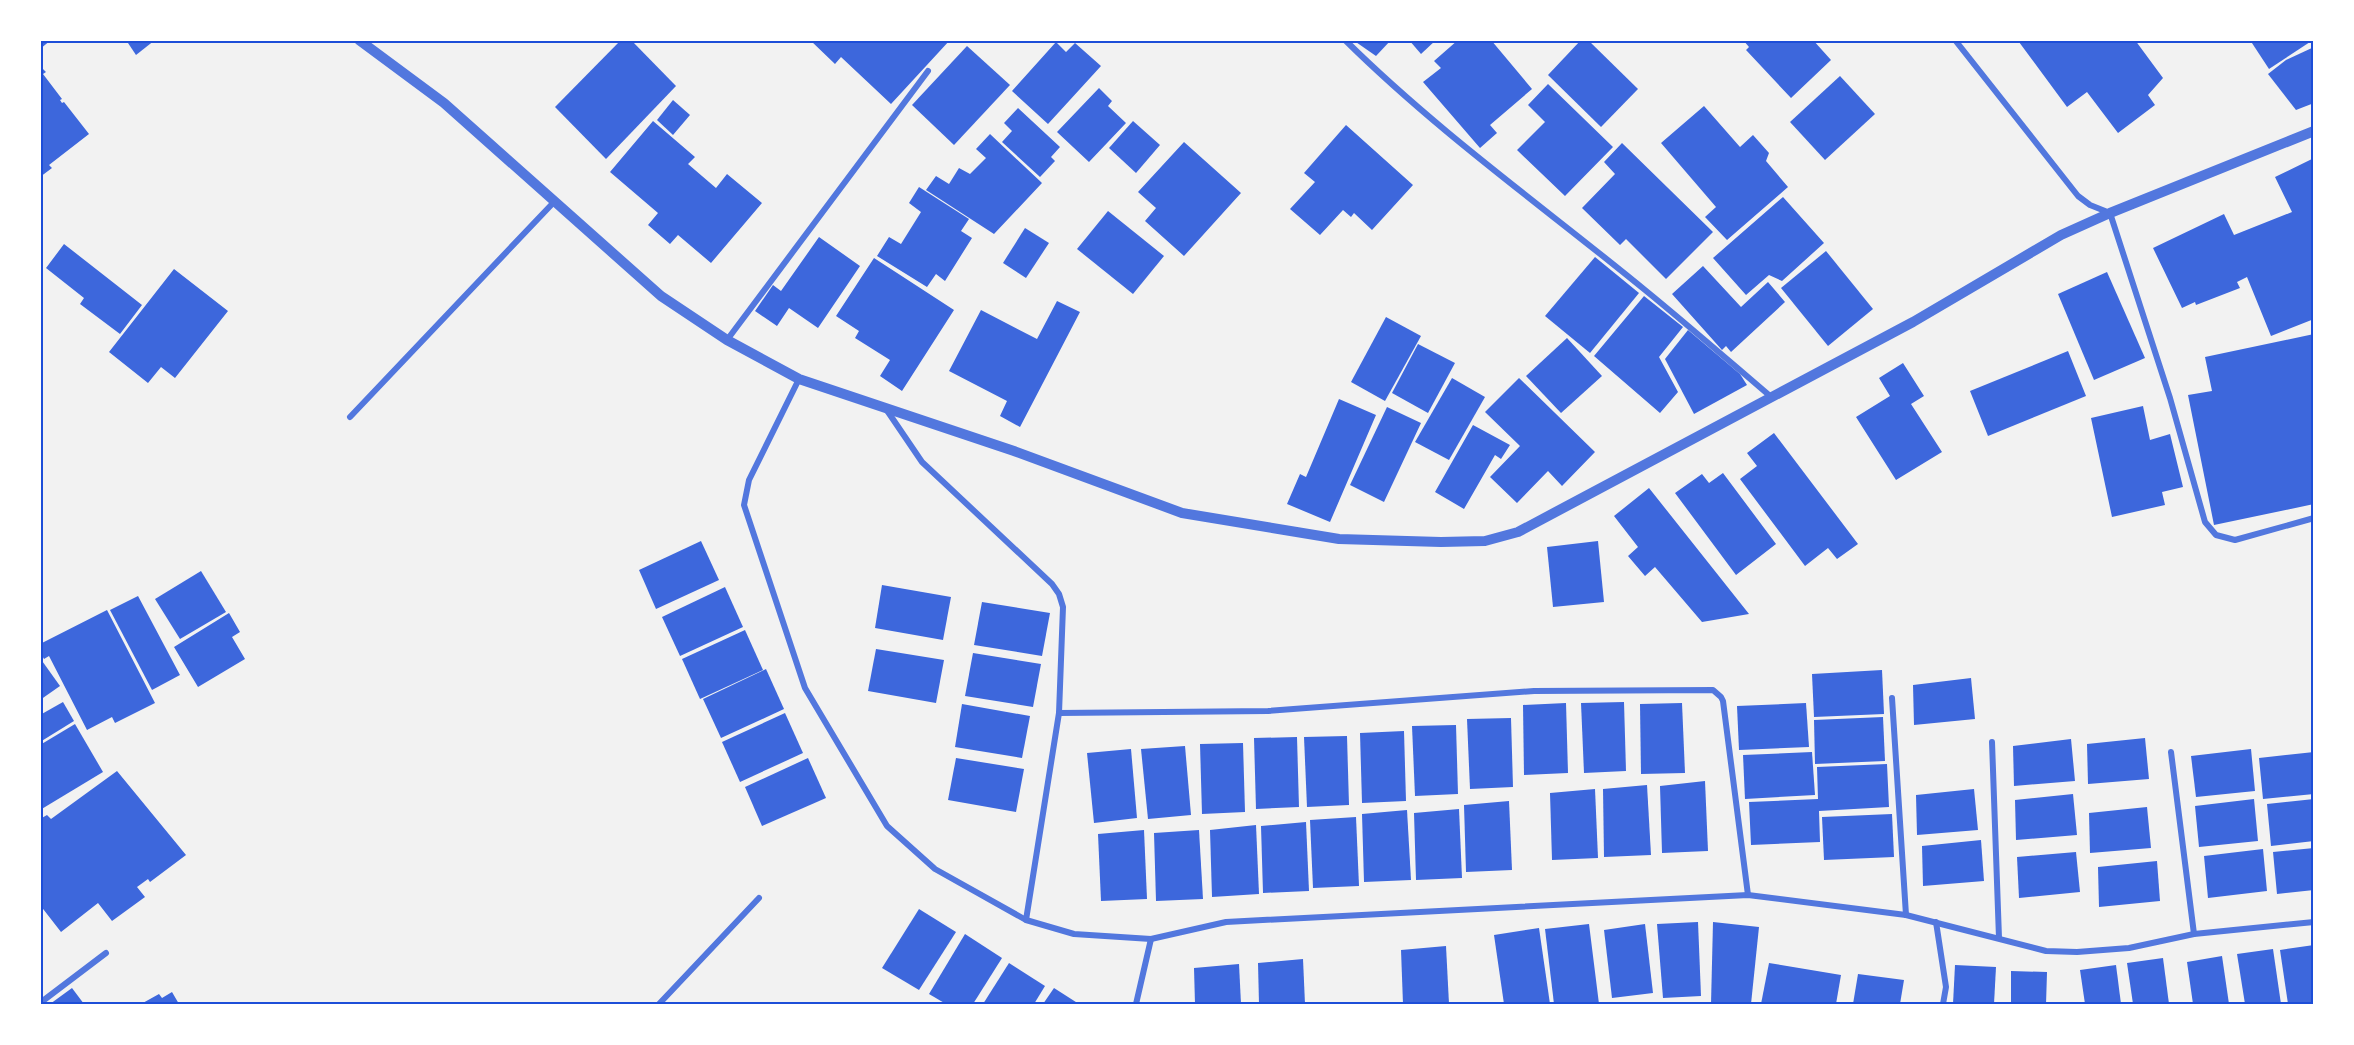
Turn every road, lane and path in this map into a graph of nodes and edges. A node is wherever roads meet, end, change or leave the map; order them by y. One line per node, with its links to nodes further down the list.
1 (359, 40): 6 (street)
2 (1345, 40): 10 (street)
3 (1955, 40): 7 (street)
4 (928, 71): 8 (street)
5 (2313, 131): 7 (street)
6 (554, 202): 8 (street); 12 (street)
7 (2110, 213): 10 (street); 13 (street)
8 (728, 340): 9 (street)
9 (799, 379): 11 (street); 21 (street)
10 (1770, 396): 11 (street)
11 (884, 406): 15 (street)
12 (350, 417)
13 (2313, 518)
14 (1892, 698): 20 (street)
15 (1059, 712): 18 (street); 21 (street)
16 (1992, 742): 25 (street)
17 (2171, 753): 24 (street)
18 (1748, 895): 20 (street); 26 (street)
19 (759, 898): 29 (street)
20 (1906, 915): 22 (street)
21 (1026, 920): 26 (street)
22 (1936, 922): 25 (street); 31 (street)
23 (2313, 922): 24 (street)
24 (2194, 934): 25 (street)
25 (1999, 938)
26 (1151, 939): 30 (street)
27 (106, 953): 28 (street)
28 (40, 1003)
29 (659, 1005)
30 (1136, 1005)
31 (1943, 1005)

